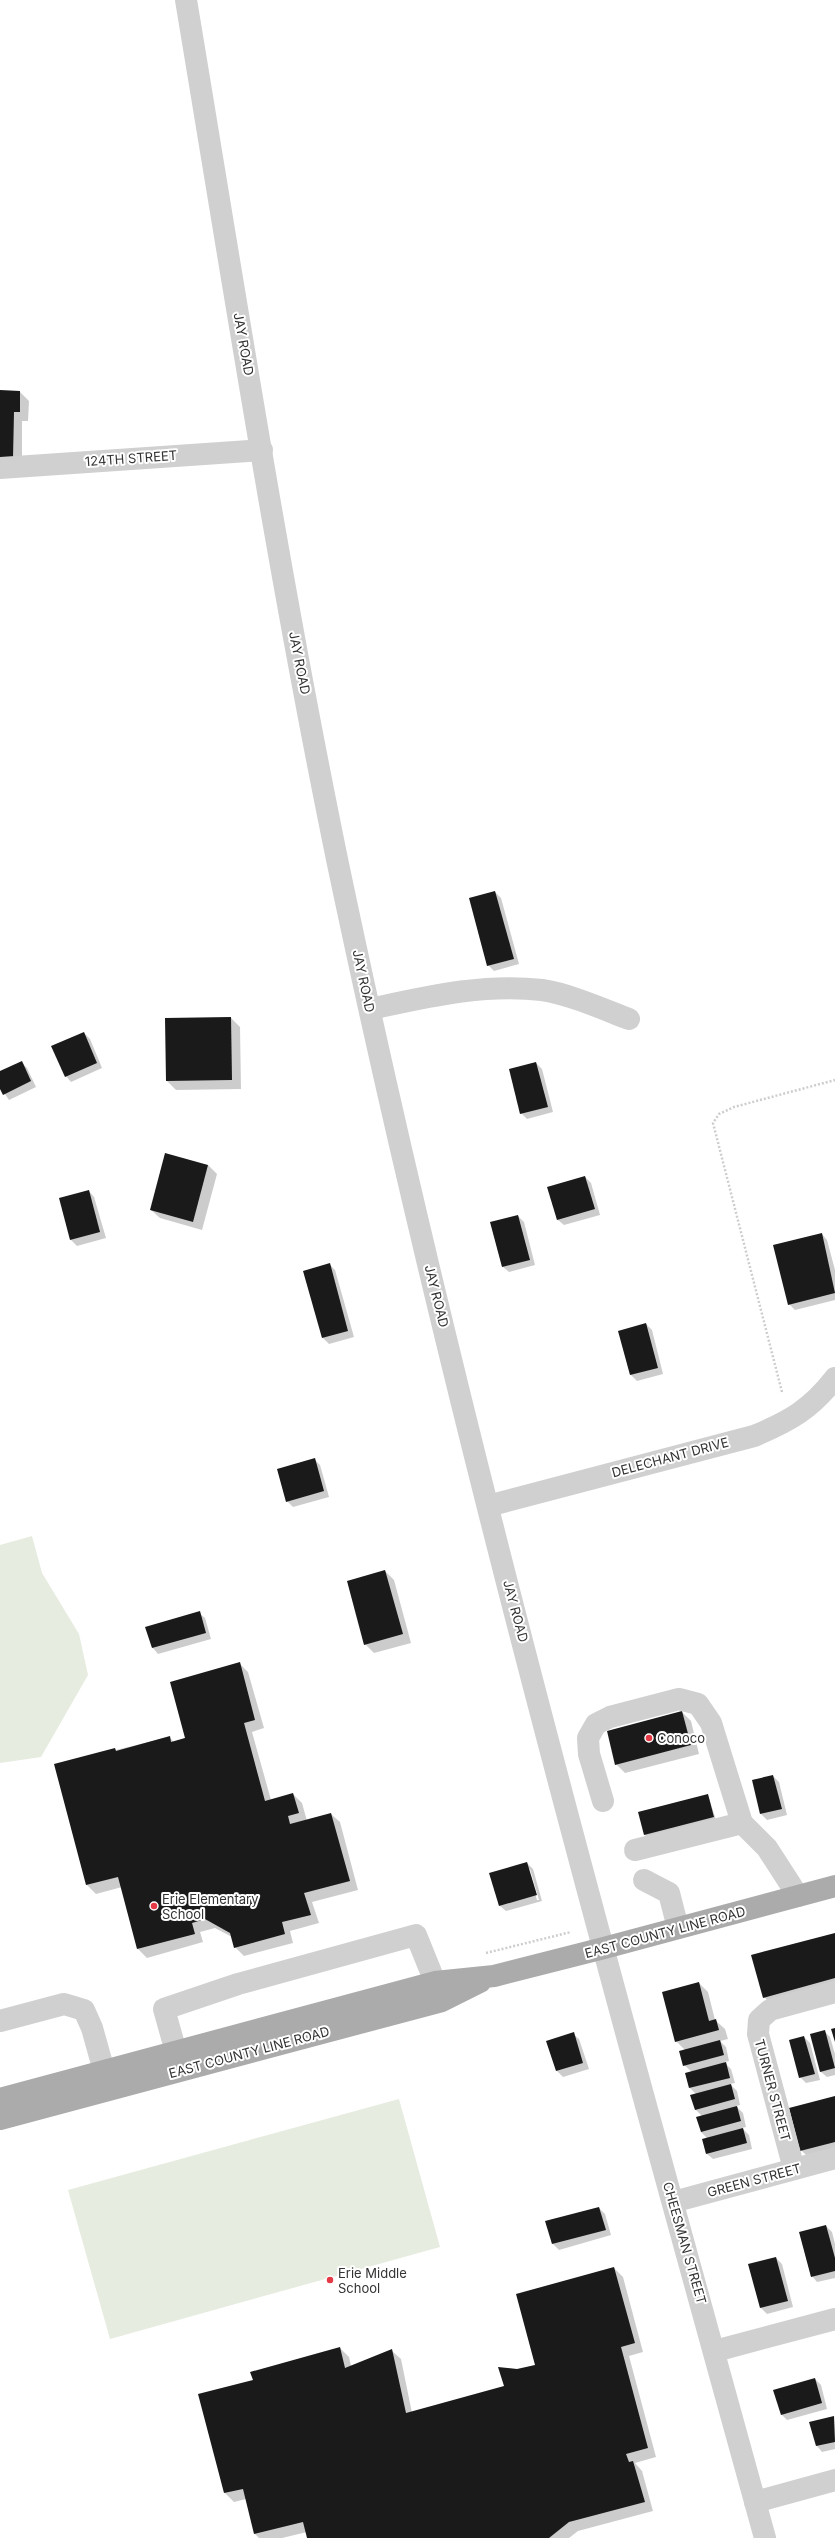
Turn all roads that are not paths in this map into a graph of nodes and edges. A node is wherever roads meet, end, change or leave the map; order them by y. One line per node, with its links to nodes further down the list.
1 (186, 0): 2 (street, JAY ROAD)
2 (262, 450): 3 (street, 124TH STREET); 4 (street, JAY ROAD)
3 (0, 468)
4 (370, 1009): 5 (street); 7 (street, JAY ROAD)
5 (628, 1019)
6 (835, 1378): 7 (street, DELECHANT DRIVE)
7 (488, 1506): 15 (street, JAY ROAD)
8 (602, 1801): 9 (street)
9 (742, 1823): 10 (street); 13 (street)
10 (636, 1850)
11 (644, 1880): 14 (street)
12 (835, 1886): 13 (main road, EAST COUNTY LINE ROAD)
13 (798, 1896): 14 (main road, EAST COUNTY LINE ROAD)
14 (678, 1928): 15 (main road, EAST COUNTY LINE ROAD)
15 (604, 1948): 16 (main road, EAST COUNTY LINE ROAD); 26 (street, CHEESMAN STREET)
16 (494, 1976): 17 (main road, EAST COUNTY LINE ROAD); 23 (main road, EAST COUNTY LINE ROAD)
17 (436, 1982): 20 (main road, EAST COUNTY LINE ROAD); 20 (street)
18 (835, 1992): 25 (street, TURNER STREET)
19 (0, 2021): 21 (street)
20 (176, 2052): 21 (main road, EAST COUNTY LINE ROAD)
21 (104, 2071): 22 (main road, EAST COUNTY LINE ROAD)
22 (0, 2100)
23 (0, 2119)
24 (835, 2158): 25 (street, GREEN STREET)
25 (794, 2169): 26 (street, GREEN STREET)
26 (673, 2202): 28 (street, CHEESMAN STREET)
27 (835, 2319): 28 (street)
28 (715, 2351): 30 (street, CHEESMAN STREET)
29 (835, 2480): 30 (street)
30 (755, 2502): 31 (street, CHEESMAN STREET)
31 (765, 2538)

